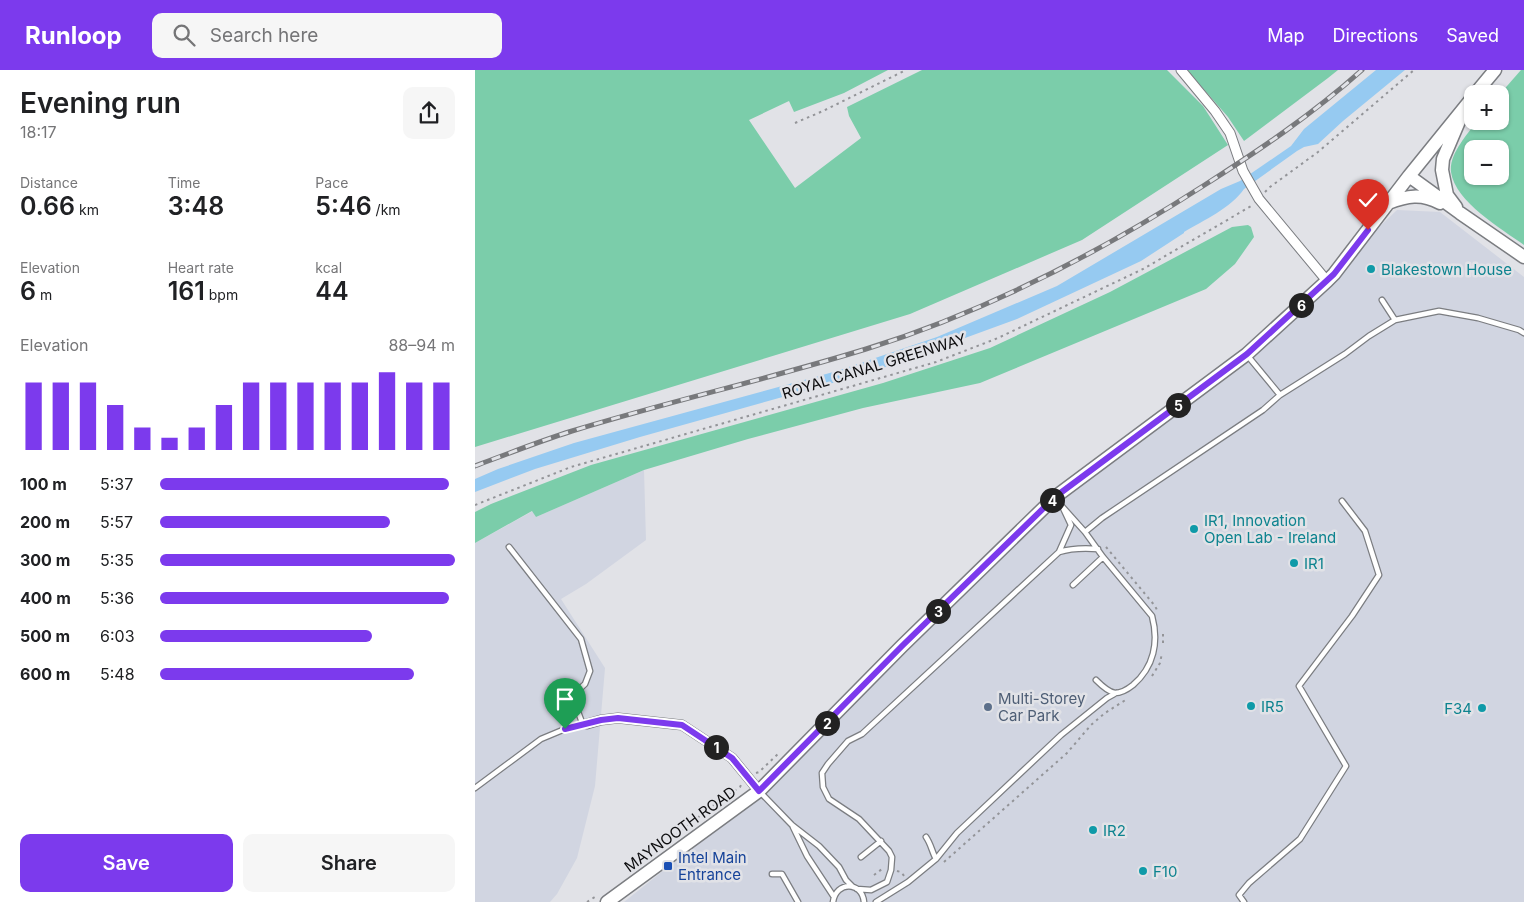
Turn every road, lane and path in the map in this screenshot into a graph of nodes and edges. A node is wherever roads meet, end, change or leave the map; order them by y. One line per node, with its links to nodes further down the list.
1 (906, 70): 8 (path)
2 (1181, 70): 10 (street)
3 (1414, 70): 10 (path, ROYAL CANAL GREENWAY)
4 (1495, 70): 5 (main road)
5 (1482, 85)
6 (1464, 108): 9 (main road)
7 (1464, 114): 12 (main road)
8 (795, 123)
9 (1409, 176): 11 (main road, MAYNOOTH ROAD); 12 (main road)
10 (1259, 199): 14 (street); 22 (path, ROYAL CANAL GREENWAY)
11 (1388, 203): 12 (main road); 14 (main road, MAYNOOTH ROAD)
12 (1461, 214): 13 (main road)
13 (1524, 257)
14 (1327, 281): 18 (main road, MAYNOOTH ROAD)
15 (1382, 300): 16 (lane)
16 (1395, 320): 17 (lane); 19 (lane)
17 (1524, 333)
18 (1247, 354): 19 (lane); 34 (main road, MAYNOOTH ROAD)
19 (1279, 395): 24 (lane)
20 (1342, 501): 47 (lane)
21 (1059, 503): 23 (lane)
22 (475, 505)
23 (1063, 508): 24 (lane); 27 (lane)
24 (1085, 532): 26 (lane)
25 (509, 547): 32 (lane)
26 (1098, 550): 27 (lane); 28 (lane)
27 (1059, 552): 37 (lane)
28 (1103, 557): 29 (lane); 31 (lane)
29 (1073, 585)
30 (1096, 680): 31 (lane)
31 (1116, 693): 39 (lane)
32 (585, 725): 33 (lane); 34 (street)
33 (475, 788)
34 (759, 791): 35 (lane); 43 (main road, MAYNOOTH ROAD)
35 (792, 825): 41 (lane); 42 (lane)
36 (927, 837): 39 (lane)
37 (881, 841): 38 (lane); 41 (lane)
38 (861, 857)
39 (936, 859): 46 (lane)
40 (772, 874): 44 (lane)
41 (855, 888): 42 (lane); 45 (lane)
42 (833, 901)
43 (607, 902)
44 (798, 902)
45 (864, 902)
46 (876, 902)
47 (1244, 902)

